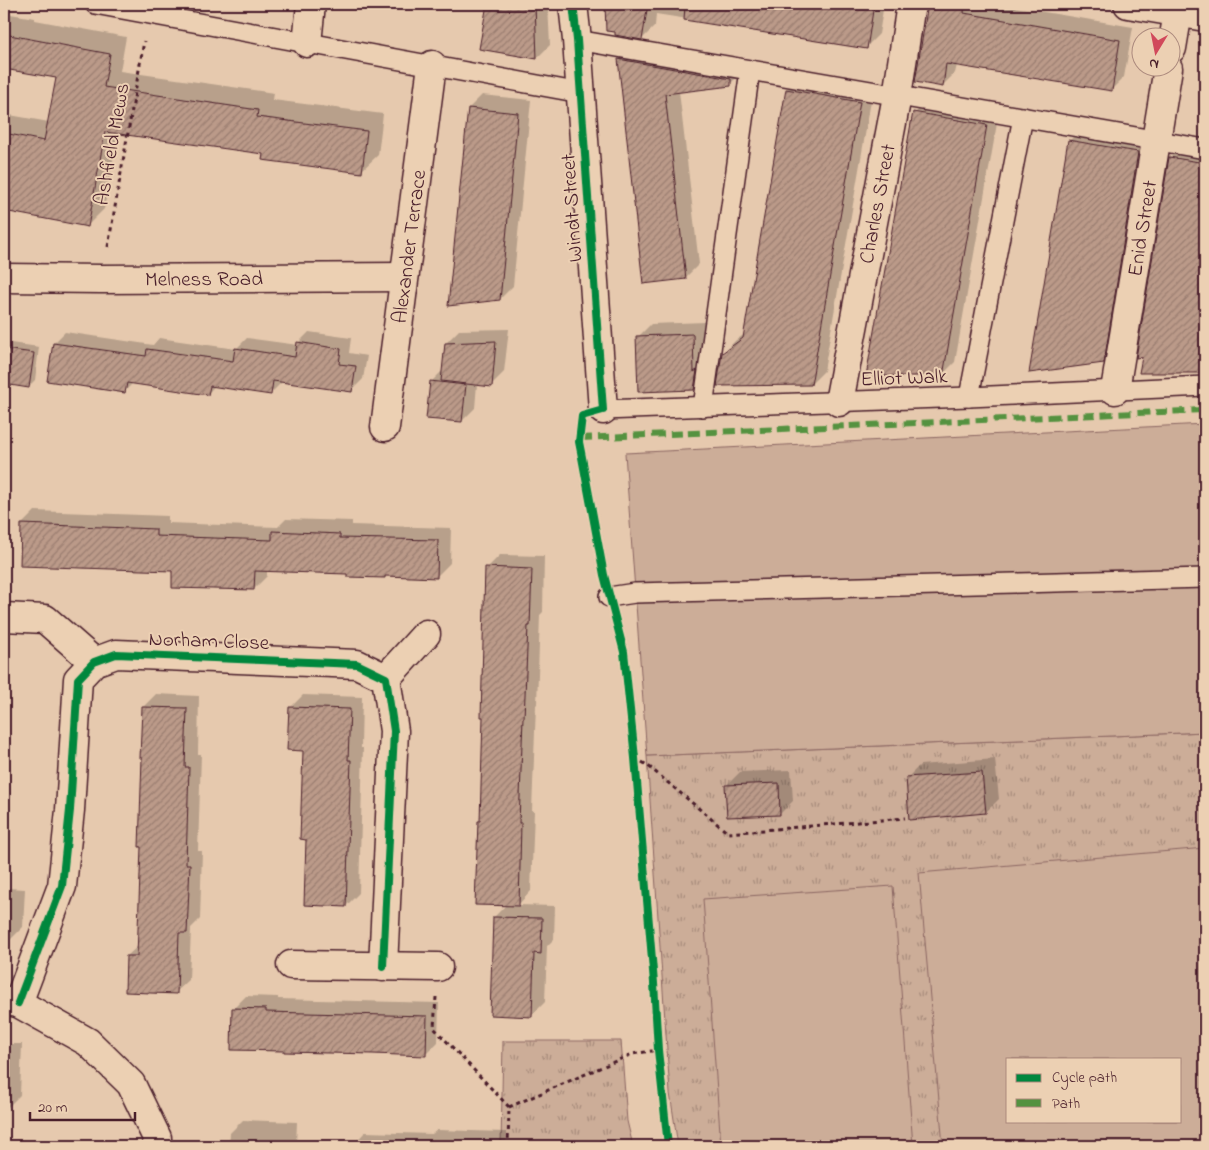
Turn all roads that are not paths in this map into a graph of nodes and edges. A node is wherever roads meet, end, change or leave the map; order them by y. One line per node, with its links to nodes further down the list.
1 (95, 4): 10 (lane)
2 (311, 4): 10 (street)
3 (573, 4): 9 (street, Windt Street)
4 (910, 4): 15 (street, Charles Street)
5 (1128, 4): 6 (street)
6 (1178, 12): 7 (street); 8 (street)
7 (1205, 17)
8 (1175, 28)
9 (577, 40): 12 (lane); 14 (street, Windt Street)
10 (307, 43): 11 (lane)
11 (432, 65): 14 (lane); 20 (street, Alexander Terrace)
12 (750, 70): 15 (lane); 25 (lane)
13 (1166, 78): 17 (street, Enid Street)
14 (581, 93): 26 (street, Windt Street)
15 (897, 96): 16 (lane); 24 (street, Charles Street)
16 (1022, 117): 17 (lane); 23 (lane)
17 (1156, 140): 18 (lane); 22 (street, Enid Street)
18 (1205, 149)
19 (4, 278): 20 (street, Melness Road)
20 (404, 278): 27 (street, Alexander Terrace)
21 (1205, 386): 22 (lane, Elliot Walk)
22 (1115, 390): 23 (lane, Elliot Walk)
23 (969, 397): 24 (lane, Elliot Walk)
24 (839, 402): 25 (lane, Elliot Walk)
25 (703, 407): 26 (lane, Elliot Walk)
26 (603, 410)
27 (385, 426)
28 (1205, 578): 29 (lane)
29 (610, 597)
30 (4, 616): 32 (street)
31 (426, 634): 33 (street)
32 (94, 662): 33 (street, Norham Close); 37 (street)
33 (386, 678): 35 (street)
34 (292, 965): 35 (street)
35 (383, 967): 36 (street)
36 (438, 967)
37 (11, 1002): 38 (street)
38 (157, 1146)

